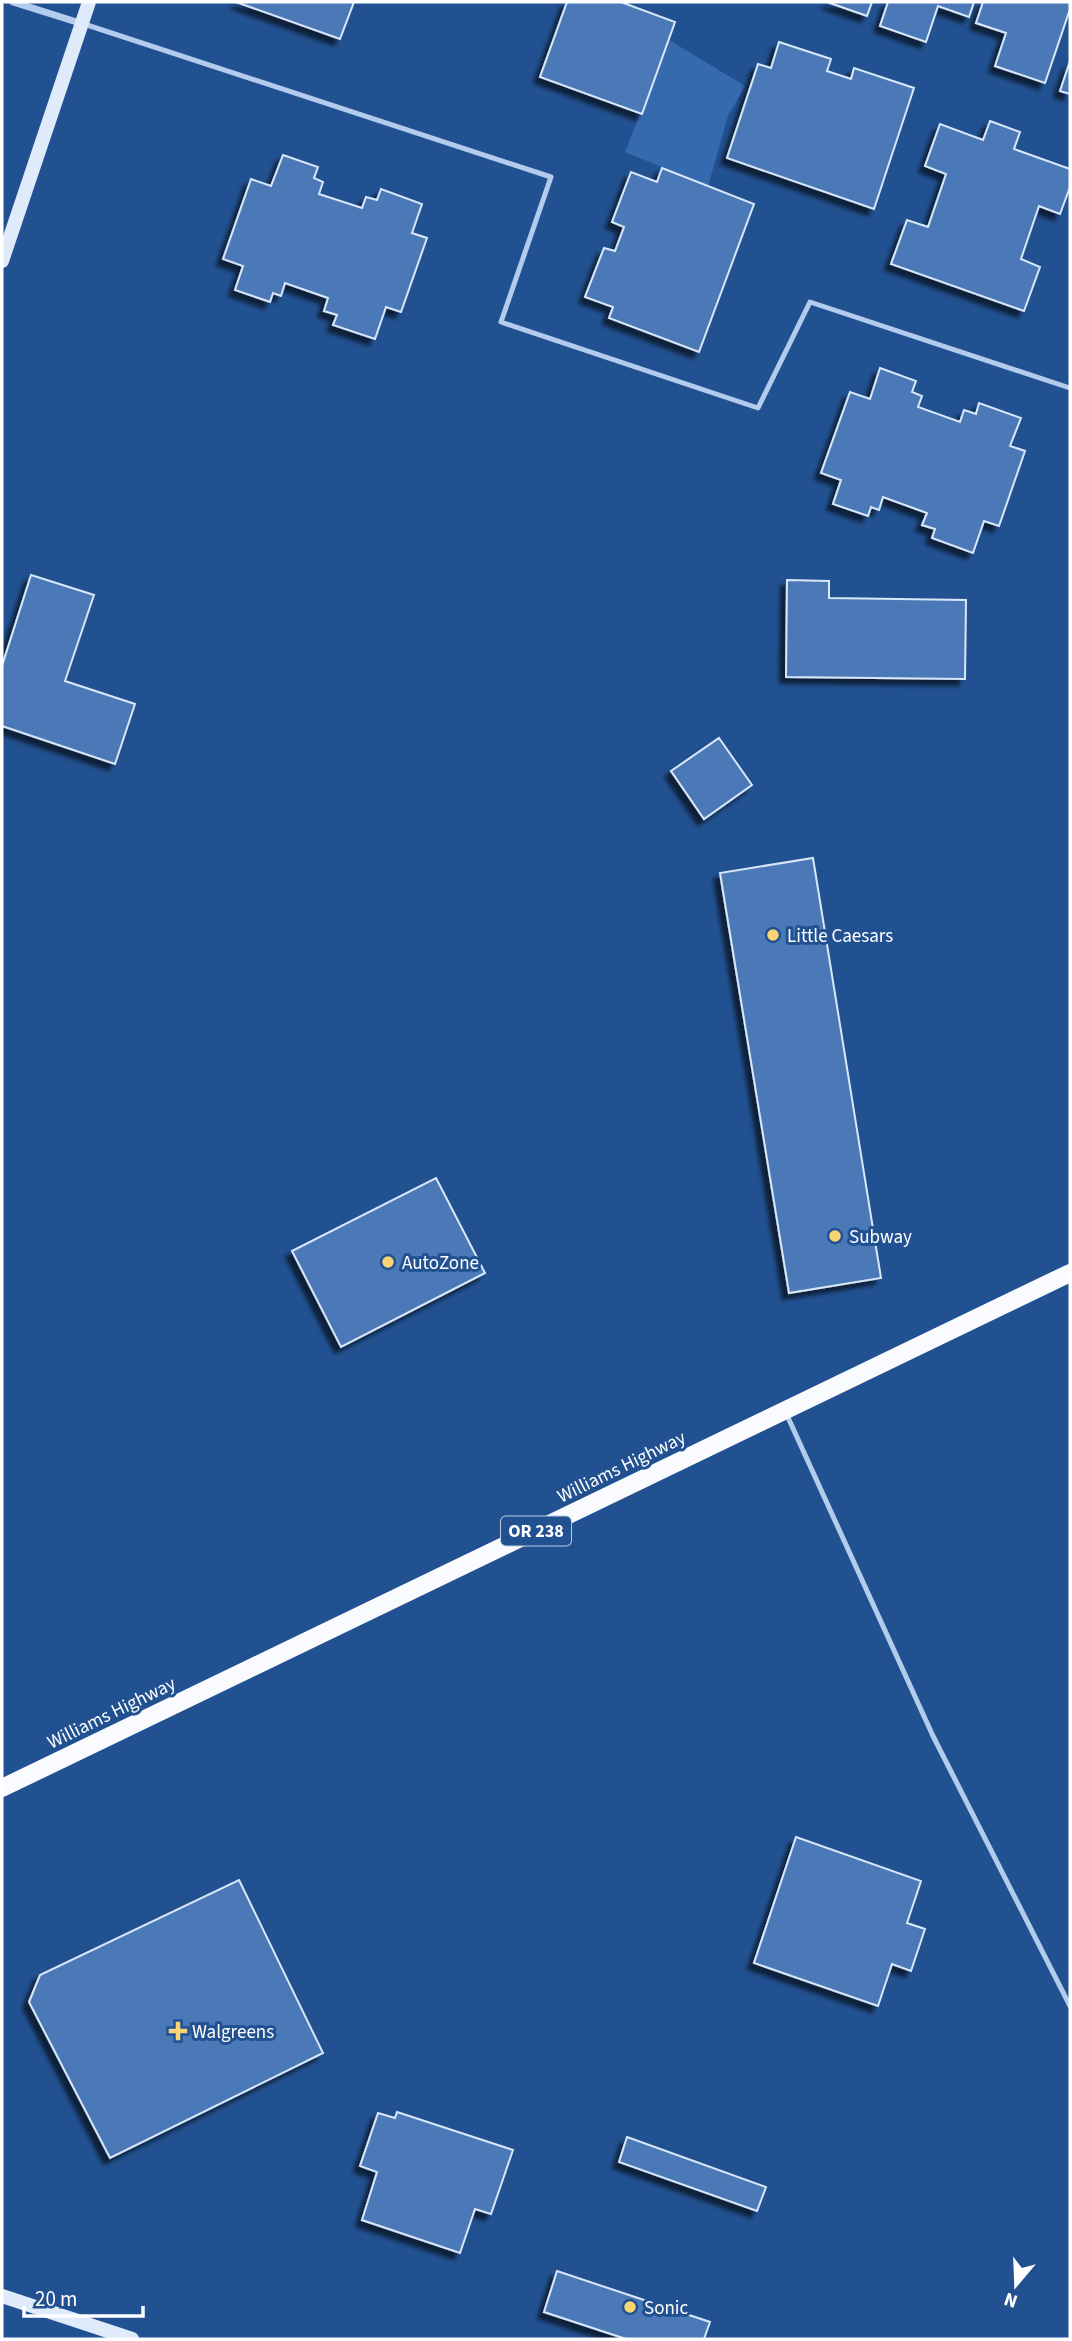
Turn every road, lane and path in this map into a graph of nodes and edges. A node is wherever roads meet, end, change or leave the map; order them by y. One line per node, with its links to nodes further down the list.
1 (13, 2): 3 (street)
2 (89, 2): 3 (street)
3 (83, 24): 4 (street); 5 (lane)
4 (2, 261)
5 (1070, 388)
6 (1070, 1273): 7 (main road, Williams Highway / OR 238)
7 (785, 1410): 8 (main road, Williams Highway / OR 238); 9 (lane)
8 (2, 1788)
9 (1070, 2006)
10 (2, 2296): 11 (street)
11 (132, 2339)

